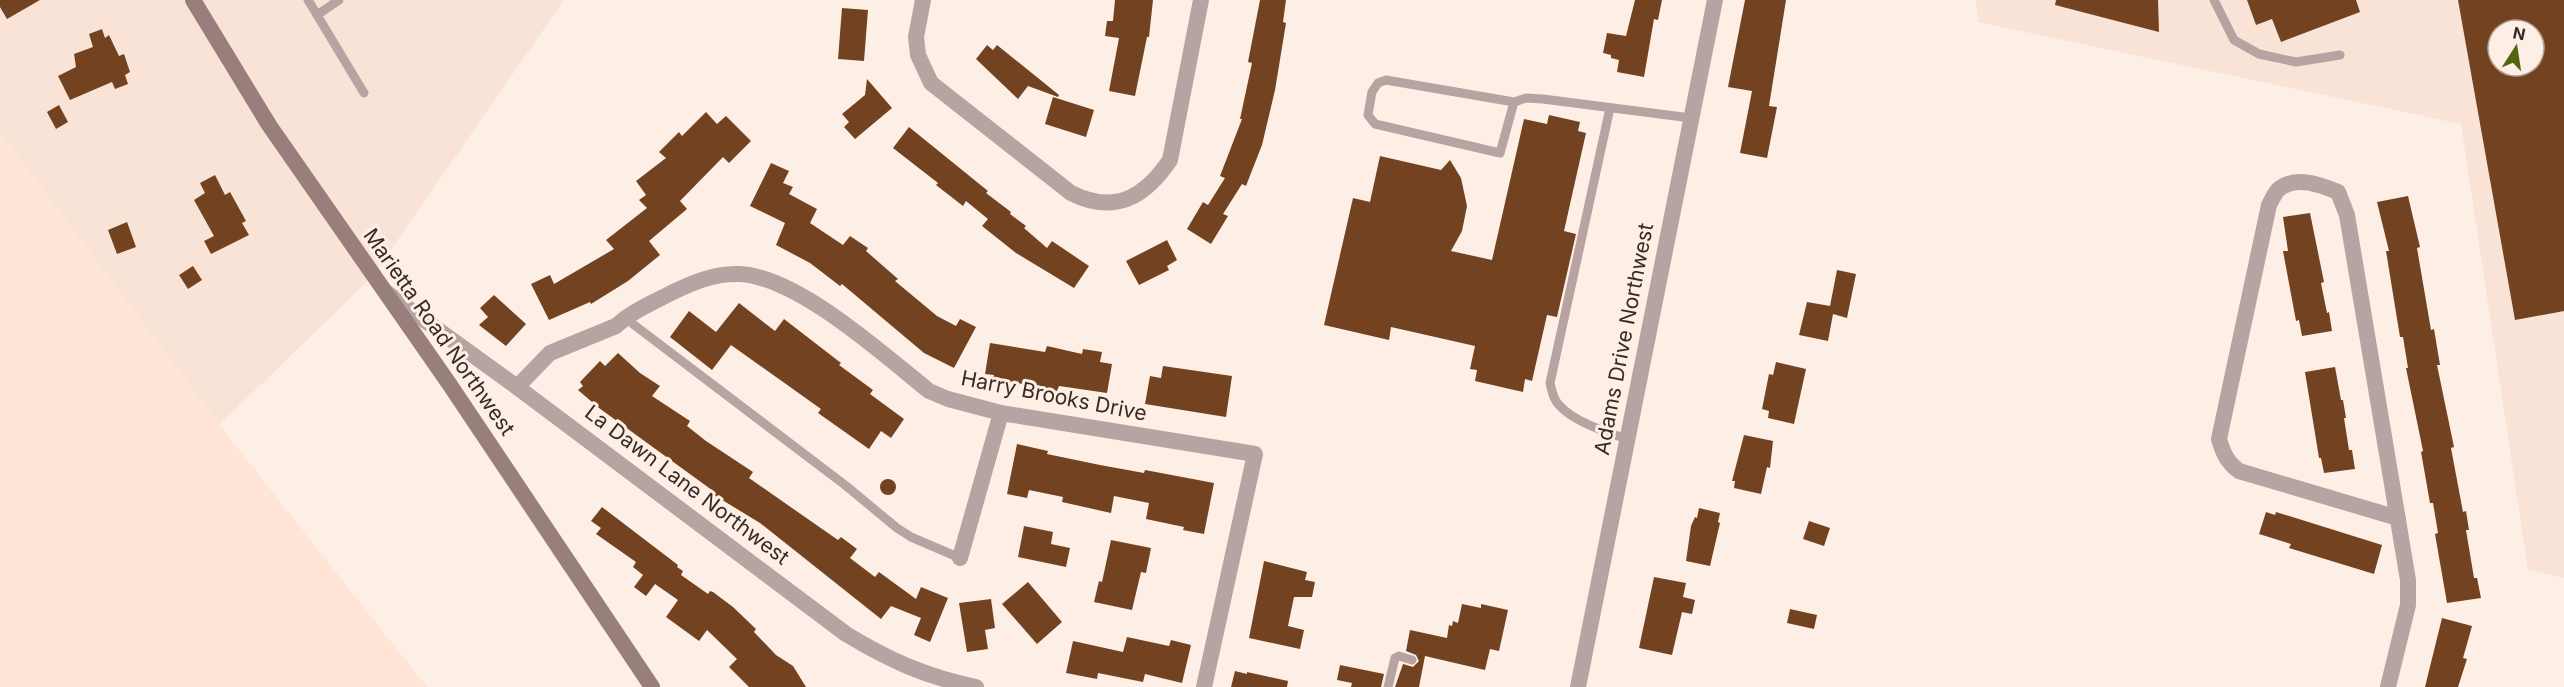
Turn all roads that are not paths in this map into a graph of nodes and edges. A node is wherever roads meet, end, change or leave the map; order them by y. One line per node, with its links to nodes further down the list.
1 (193, 0): 14 (main road, Marietta Road Northwest)
2 (308, 0): 8 (lane)
3 (339, 0): 8 (lane)
4 (923, 0): 5 (street)
5 (1202, 0)
6 (1715, 0): 13 (street, Adams Drive Northwest)
7 (2214, 0): 9 (lane)
8 (317, 15): 10 (lane)
9 (2340, 56)
10 (364, 93)
11 (1514, 102): 11 (lane); 12 (lane)
12 (1610, 108): 13 (lane); 18 (lane)
13 (1691, 117): 18 (street, Adams Drive Northwest)
14 (384, 291): 16 (street, La Dawn Lane Northwest); 22 (main road, Marietta Road Northwest)
15 (625, 318): 16 (street, Harry Brooks Drive); 17 (street, Harry Brooks Drive); 20 (lane)
16 (517, 387): 23 (street, La Dawn Lane Northwest)
17 (1002, 413): 20 (street); 24 (street, Harry Brooks Drive)
18 (1627, 439): 26 (street, Adams Drive Northwest)
19 (2398, 518): 19 (street); 27 (street)
20 (960, 558)
21 (1412, 660): 25 (lane)
22 (652, 687)
23 (976, 687)
24 (1204, 687)
25 (1388, 687)
26 (1578, 687)
27 (2388, 687)

